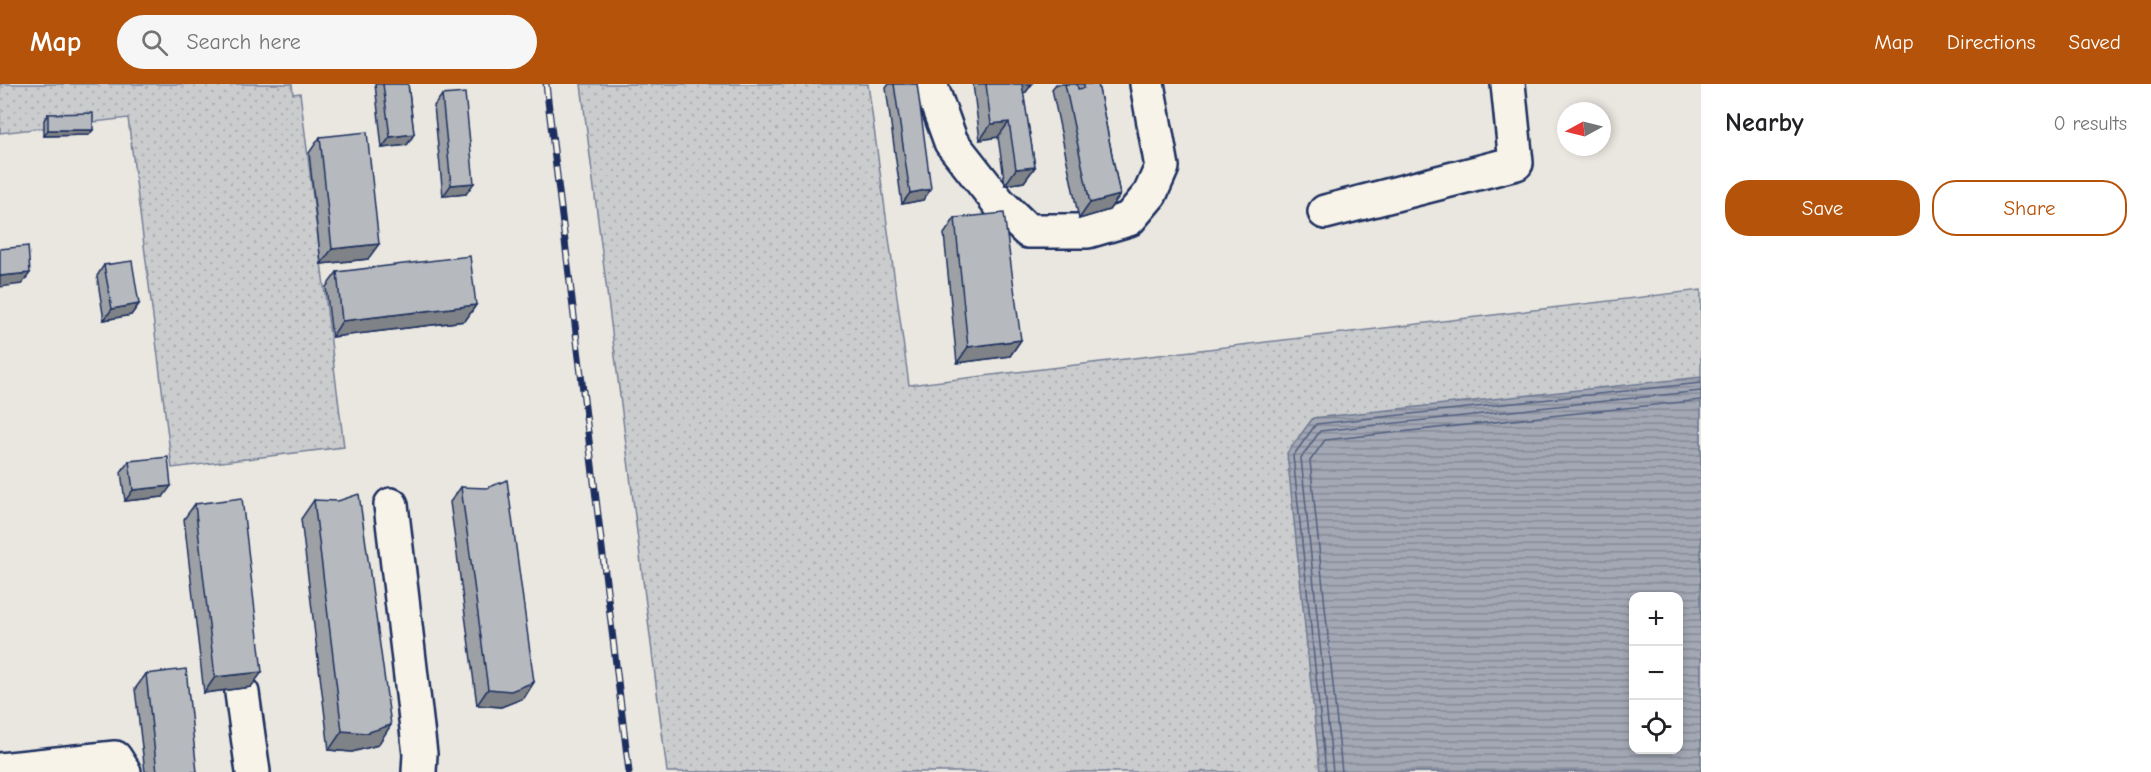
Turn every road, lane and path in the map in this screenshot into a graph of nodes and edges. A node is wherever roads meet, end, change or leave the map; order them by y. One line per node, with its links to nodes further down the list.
1 (930, 84): 2 (lane)
2 (1147, 84)
3 (1508, 84): 4 (lane)
4 (1325, 212)
5 (391, 505): 10 (lane)
6 (242, 693): 9 (lane)
7 (0, 770): 8 (lane)
8 (124, 772)
9 (253, 772)
10 (419, 772)

